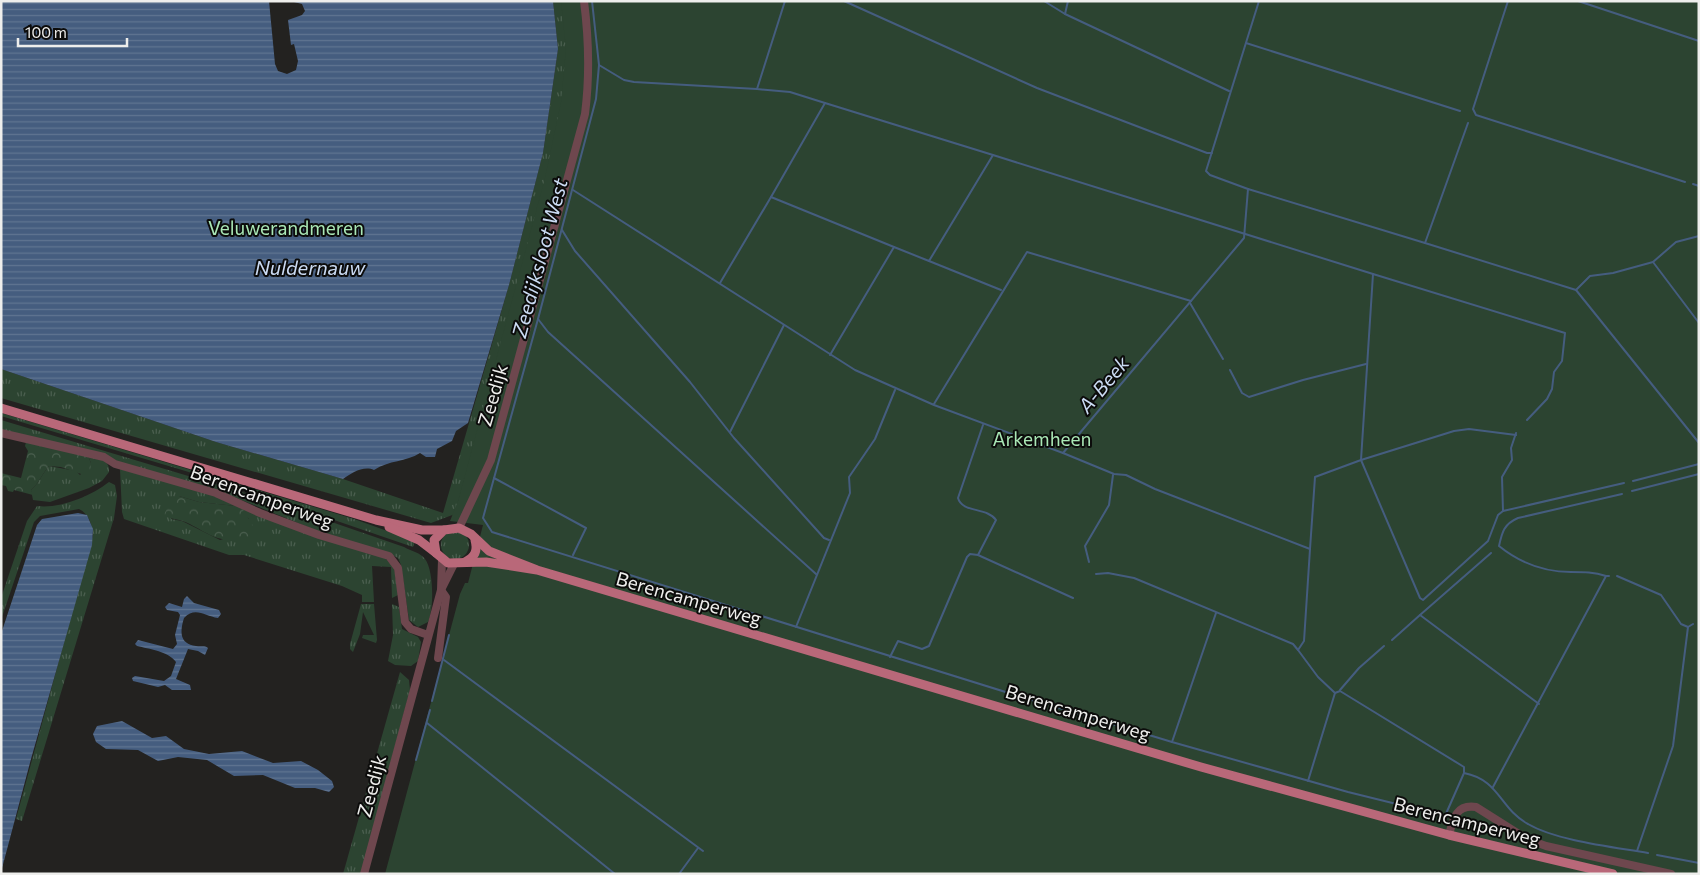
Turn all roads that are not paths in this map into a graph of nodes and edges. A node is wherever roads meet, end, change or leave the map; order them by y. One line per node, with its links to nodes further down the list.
1 (584, 1): 5 (street, Zeedijk)
2 (1, 408): 4 (main road, Berencamperweg)
3 (1, 433): 12 (street, Berencamperweg)
4 (376, 520): 6 (main road, Berencamperweg); 8 (main road, Berencamperweg)
5 (459, 528): 6 (main road); 7 (main road)
6 (444, 530): 8 (main road)
7 (475, 540): 9 (main road); 10 (main road, Berencamperweg)
8 (439, 556): 9 (main road); 11 (street, Zeedijk)
9 (459, 564): 10 (main road, Berencamperweg); 11 (street, Zeedijk)
10 (537, 570): 14 (main road, Berencamperweg)
11 (441, 590): 12 (street, Zeedijk); 13 (street, Zeedijk)
12 (428, 635): 15 (street, Zeedijk)
13 (438, 658)
14 (1449, 835): 16 (main road, Berencamperweg); 17 (street)
15 (364, 874)
16 (1613, 874)
17 (1670, 874)

